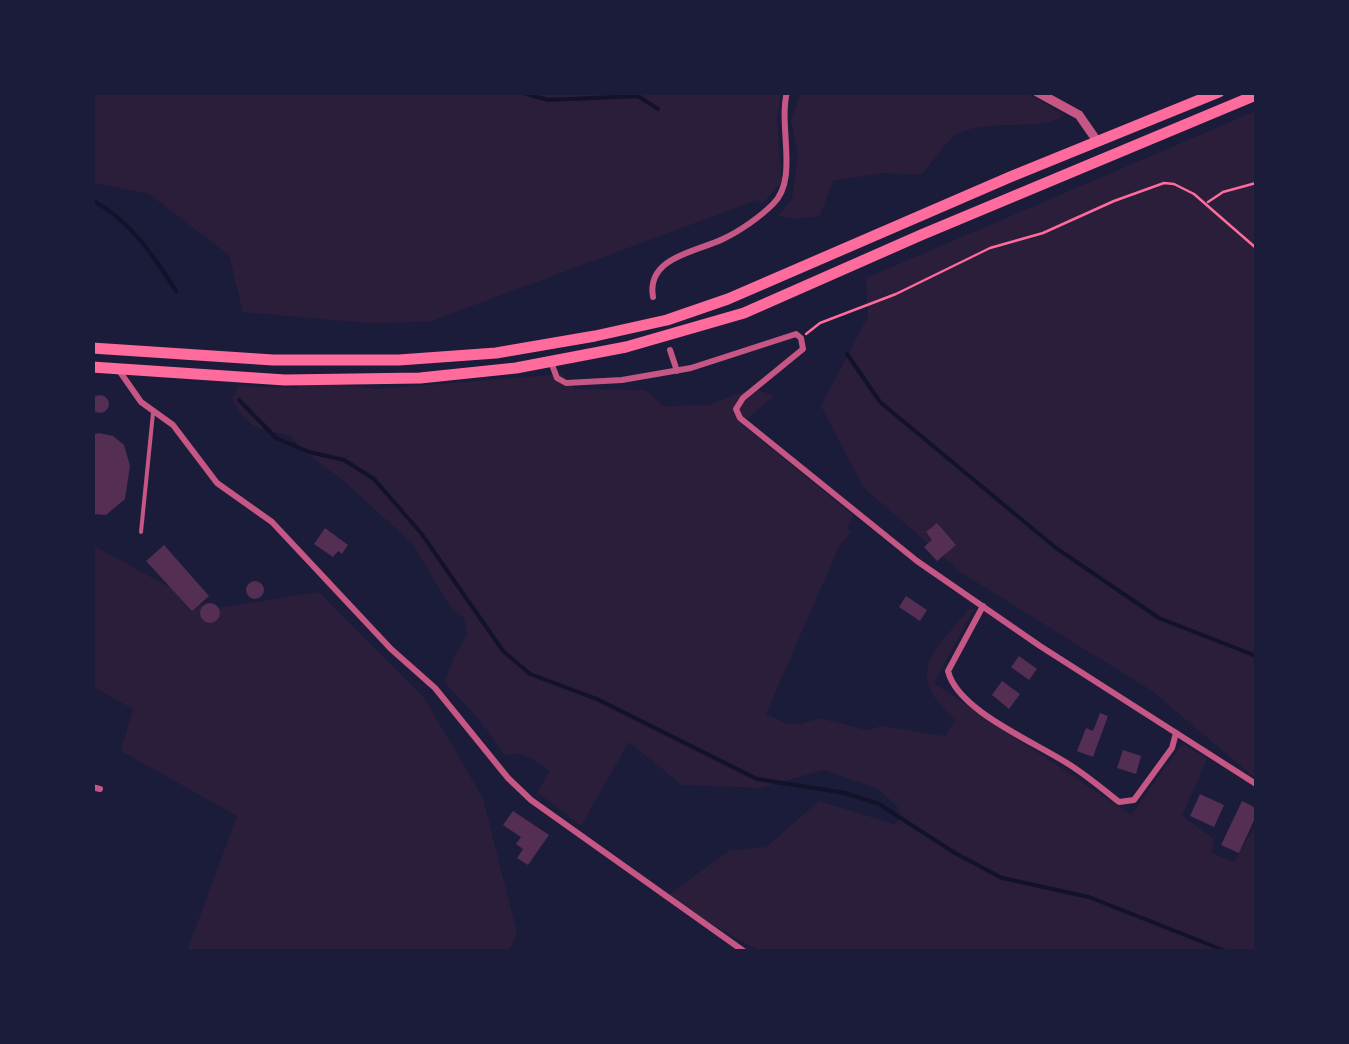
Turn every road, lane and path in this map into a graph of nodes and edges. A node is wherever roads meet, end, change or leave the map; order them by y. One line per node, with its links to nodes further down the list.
1 (786, 92): 9 (street)
2 (1037, 92): 5 (street)
3 (1219, 92): 5 (highway)
4 (1256, 94): 13 (highway)
5 (1097, 141): 11 (highway)
6 (1256, 183): 7 (path)
7 (1207, 203): 8 (path); 10 (path)
8 (1256, 248)
9 (654, 297)
10 (802, 338): 16 (street); 19 (street)
11 (92, 348)
12 (670, 350): 16 (street)
13 (550, 362): 15 (highway); 16 (street)
14 (92, 367): 15 (highway)
15 (118, 368): 17 (street)
16 (677, 371)
17 (153, 413): 18 (lane); 22 (street)
18 (141, 532)
19 (983, 606): 20 (street); 20 (street)
20 (1176, 733): 21 (street)
21 (1256, 784)
22 (744, 952)

